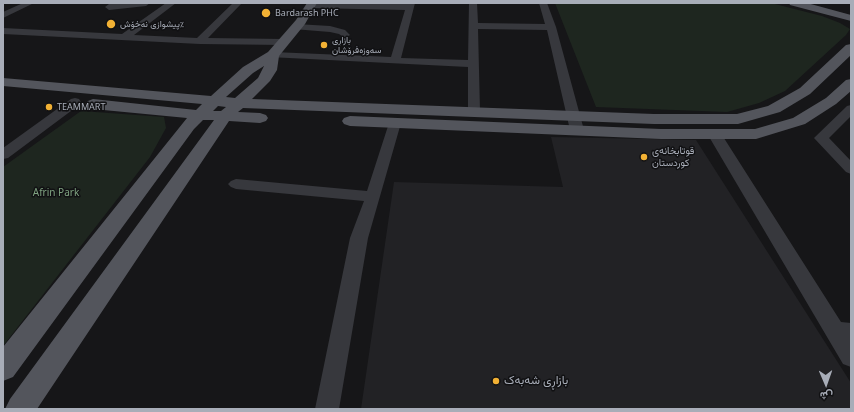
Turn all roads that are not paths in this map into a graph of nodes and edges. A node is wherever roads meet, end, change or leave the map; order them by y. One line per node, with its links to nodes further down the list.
1 (30, 3): 13 (street)
2 (146, 3): 11 (street)
3 (172, 3): 20 (street)
4 (238, 3): 21 (street)
5 (473, 3): 15 (street)
6 (542, 3): 17 (street)
7 (794, 3): 14 (main road)
8 (813, 3): 12 (main road)
9 (311, 4): 10 (street); 16 (main road)
10 (410, 5): 25 (street)
11 (109, 7)
12 (851, 12)
13 (3, 15)
14 (851, 18)
15 (473, 26): 17 (street); 26 (street)
16 (296, 27): 19 (street); 22 (main road)
17 (551, 27): 36 (street)
18 (3, 31): 20 (street)
19 (345, 34)
20 (124, 37): 21 (street)
21 (200, 41): 22 (street)
22 (284, 42): 24 (main road)
23 (851, 48): 36 (main road)
24 (273, 55): 25 (street); 31 (main road); 31 (main road)
25 (395, 60): 26 (street)
26 (474, 64): 33 (street)
27 (3, 82): 31 (main road)
28 (850, 84): 37 (main road)
29 (3, 95): 30 (main road)
30 (75, 102): 34 (main road); 38 (street)
31 (225, 106): 33 (main road); 34 (main road); 35 (main road); 45 (main road)
32 (851, 109): 39 (street)
33 (474, 111): 36 (main road)
34 (199, 115): 44 (main road)
35 (395, 123): 36 (main road); 41 (street)
36 (575, 123): 37 (main road)
37 (715, 135): 42 (street)
38 (3, 155)
39 (851, 169)
40 (236, 184): 41 (street)
41 (373, 197): 46 (street)
42 (843, 332): 43 (street)
43 (851, 357)
44 (3, 368)
45 (20, 409)
46 (327, 409)

